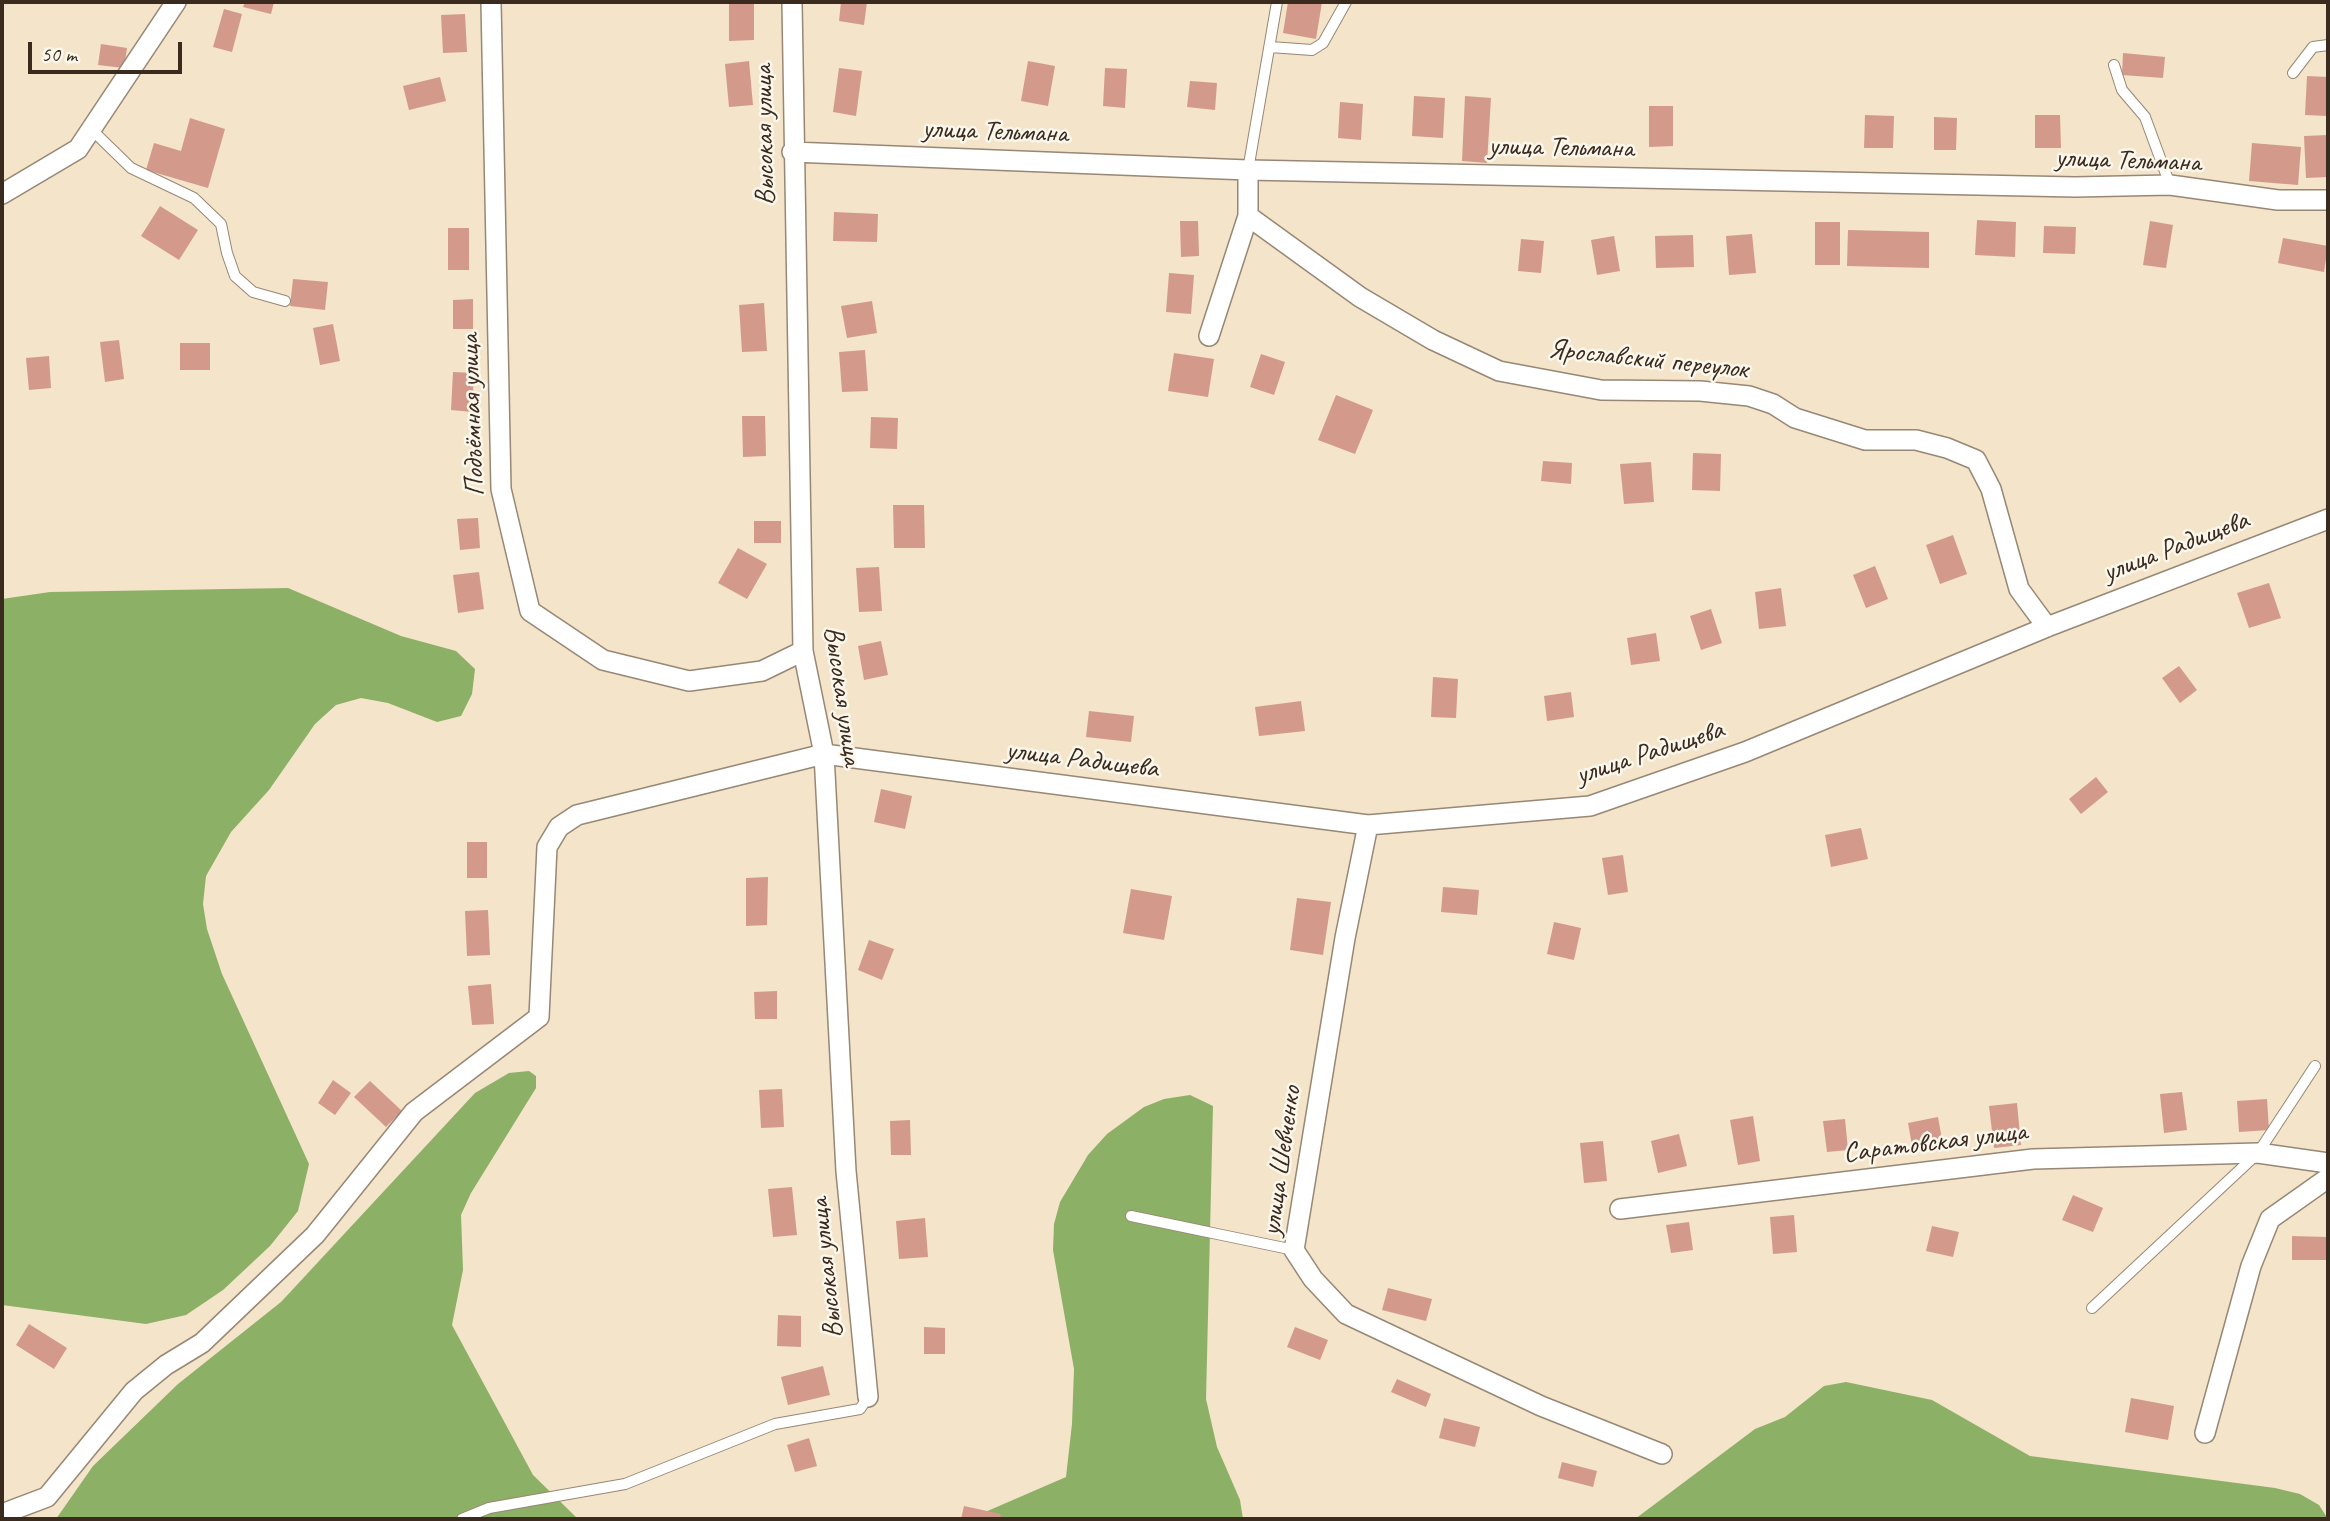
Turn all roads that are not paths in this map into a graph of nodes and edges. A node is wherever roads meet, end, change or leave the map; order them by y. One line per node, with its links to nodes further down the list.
1 (176, 2): 10 (street)
2 (491, 2): 21 (street, Подъёмная улица)
3 (792, 2): 11 (street, Высокая улица)
4 (1277, 2): 7 (lane)
5 (1346, 2): 7 (lane)
6 (2328, 45): 9 (lane)
7 (1270, 47): 12 (lane)
8 (2115, 65): 13 (lane)
9 (2292, 73)
10 (91, 129): 14 (street); 17 (lane)
11 (792, 152): 12 (street, улица Тельмана); 21 (street, Высокая улица)
12 (1248, 170): 13 (street, улица Тельмана); 16 (street)
13 (2169, 185): 15 (street, улица Тельмана)
14 (2, 194)
15 (2328, 200)
16 (1248, 216): 18 (street); 20 (street, Ярославский переулок)
17 (285, 301)
18 (1209, 336)
19 (2328, 519): 20 (street, улица Радищева)
20 (2046, 627): 23 (street, улица Радищева)
21 (803, 651): 22 (street, Высокая улица)
22 (824, 754): 23 (street, улица Радищева); 32 (street, Высокая улица); 35 (street)
23 (1368, 825): 30 (street, улица Шевченко)
24 (2315, 1066): 25 (lane)
25 (2258, 1153): 26 (street, Саратовская улица); 28 (street, Саратовская улица); 31 (lane)
26 (2328, 1163)
27 (2328, 1178): 33 (street)
28 (1620, 1209)
29 (1131, 1216): 30 (lane)
30 (1294, 1250): 34 (street, улица Шевченко)
31 (2092, 1308)
32 (868, 1397): 36 (lane)
33 (2204, 1433)
34 (1662, 1454)
35 (2, 1514)
36 (462, 1519)

